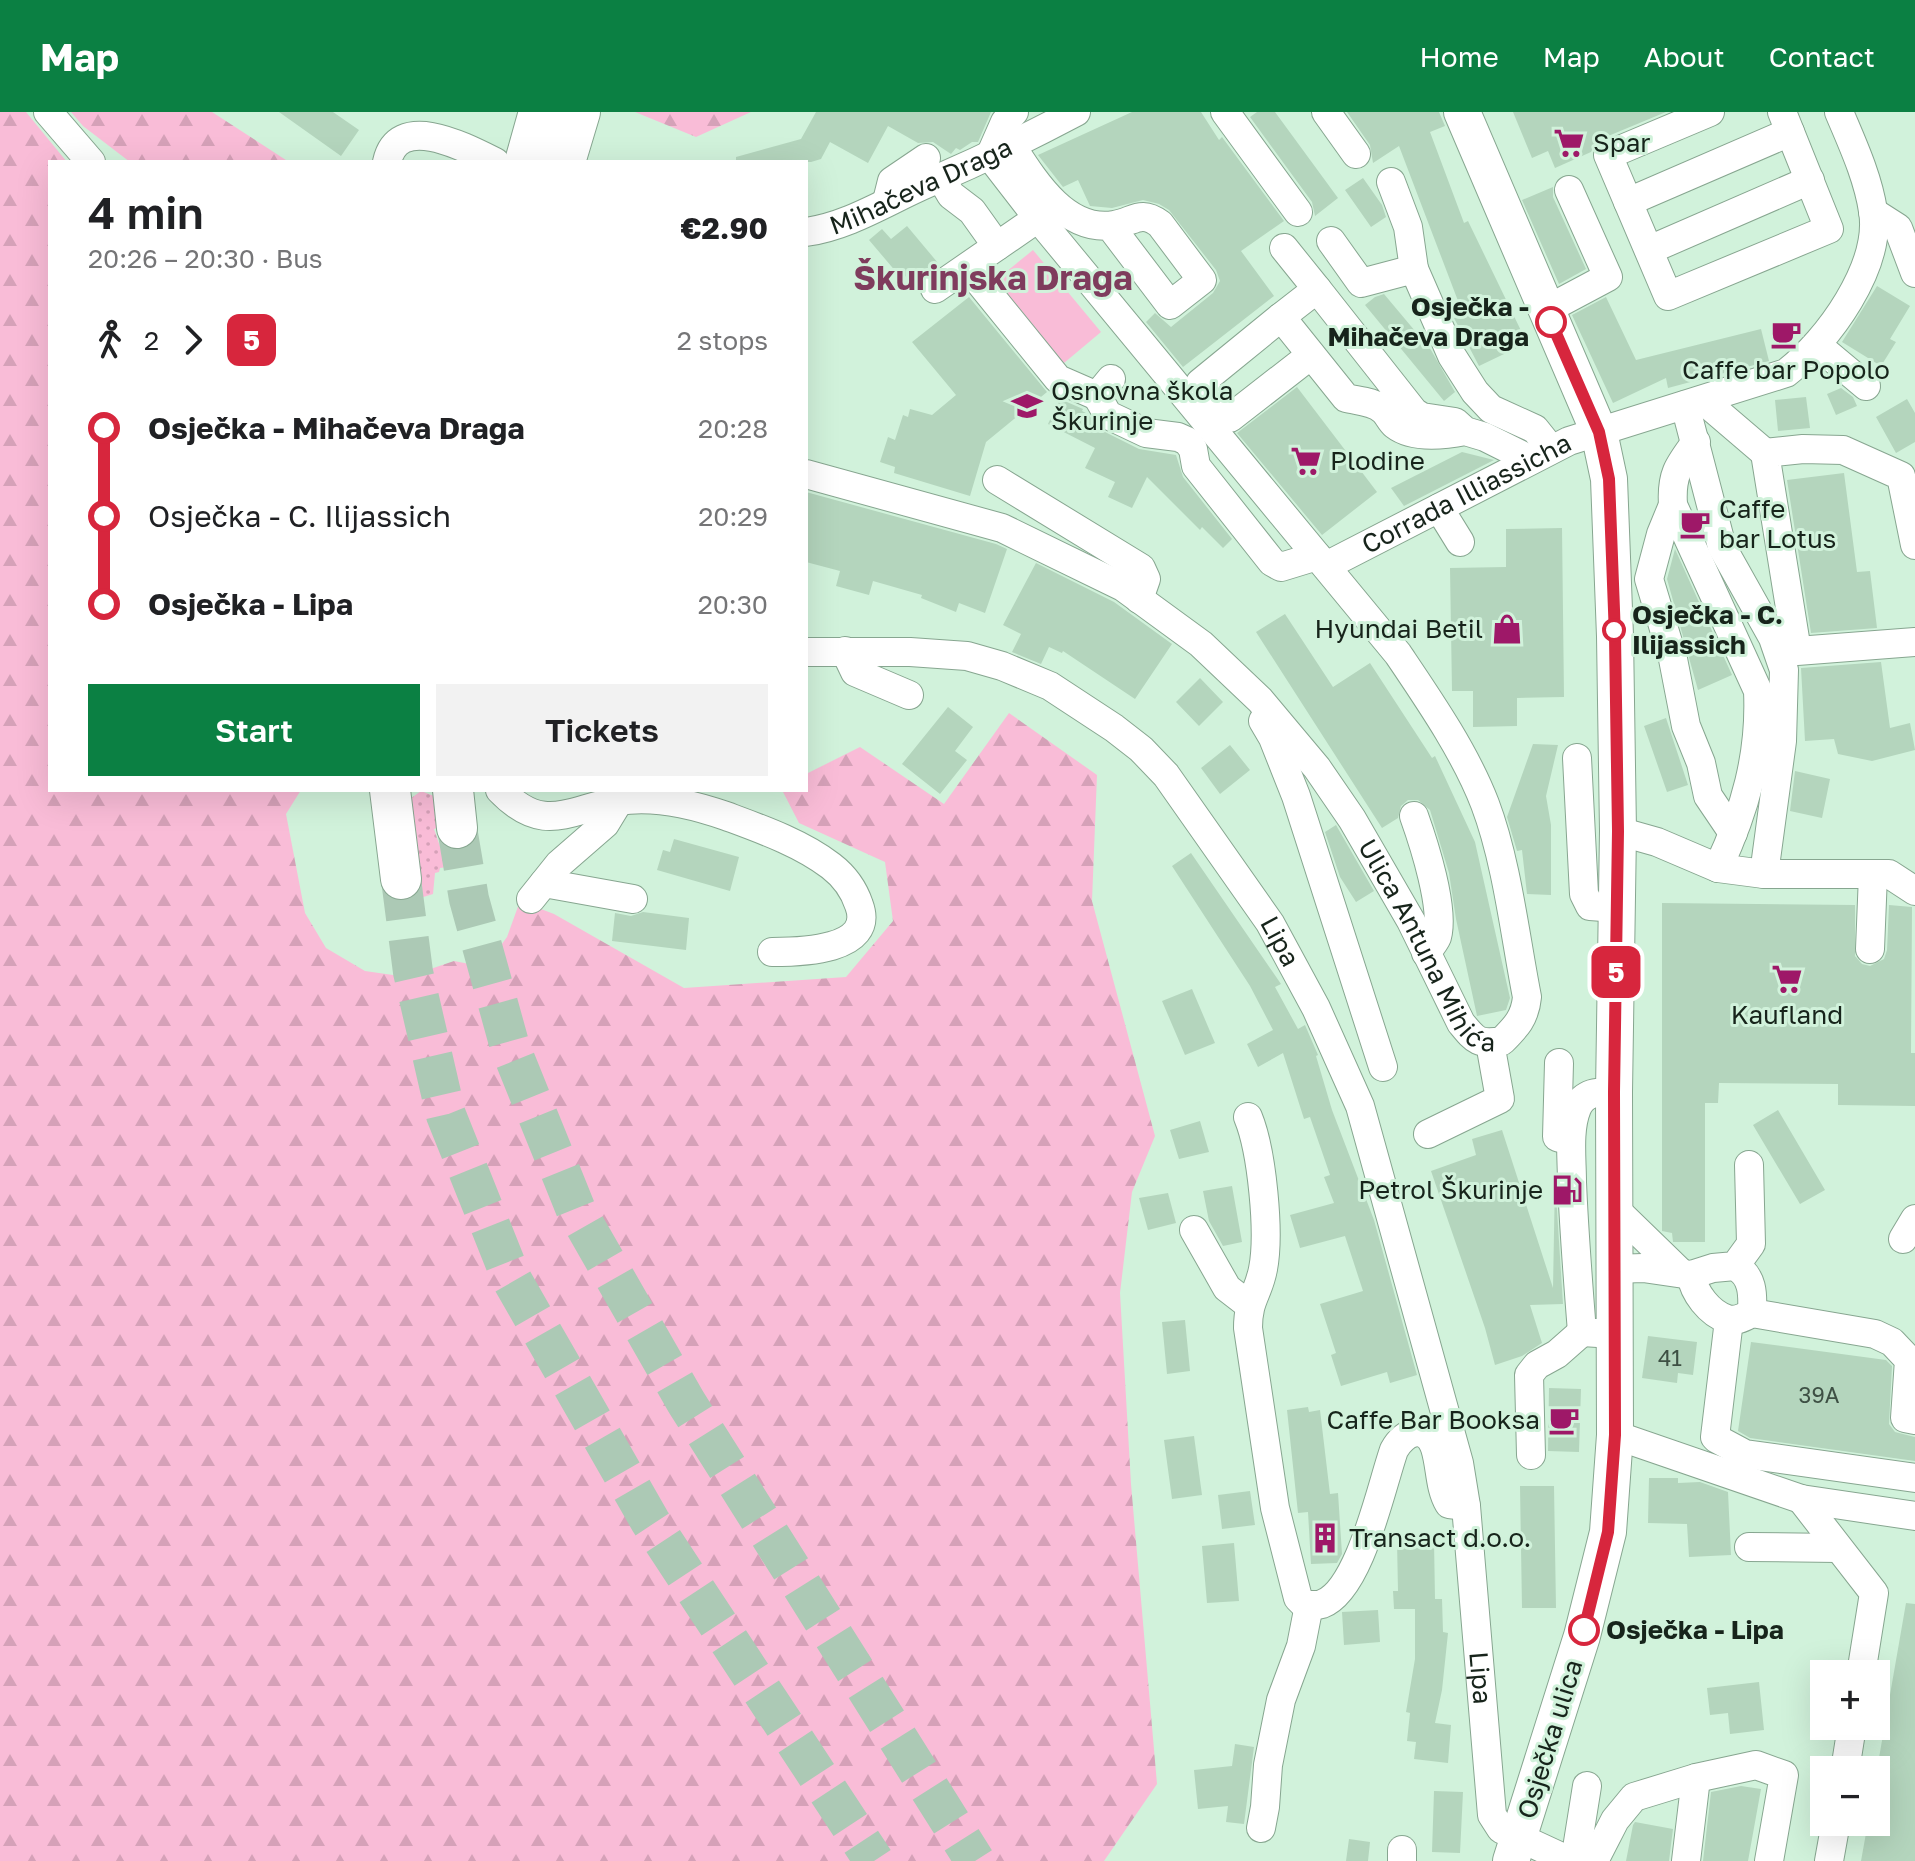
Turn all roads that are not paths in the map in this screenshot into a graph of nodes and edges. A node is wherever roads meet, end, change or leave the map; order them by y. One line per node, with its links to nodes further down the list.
1 (48, 112): 14 (street)
2 (539, 112): 17 (highway)
3 (580, 112): 18 (highway)
4 (1014, 112): 12 (street)
5 (1225, 112): 24 (street)
6 (1326, 112): 13 (street)
7 (1462, 112): 38 (main road, Osječka ulica)
8 (1710, 112): 23 (street)
9 (1839, 112): 25 (street, Corrada Illiassicha)
10 (1063, 115): 12 (street, Mihačeva Draga)
11 (1786, 122): 20 (street); 23 (street)
12 (1001, 151): 19 (street, Mihačeva Draga); 26 (street, Ulica Antuna Mihića); 27 (street)
13 (1356, 154)
14 (89, 160)
15 (388, 160): 16 (street)
16 (491, 160)
17 (526, 160)
18 (566, 160)
19 (934, 168): 28 (street, Mihačeva Draga); 30 (street)
20 (1810, 180): 32 (street); 32 (street)
21 (1391, 182): 33 (street)
22 (1569, 190): 38 (street)
23 (1628, 202): 32 (street)
24 (1298, 212)
25 (1873, 212): 35 (street); 40 (street, Corrada Illiassicha)
26 (1038, 218): 30 (street); 55 (street, Ulica Antuna Mihića)
27 (1110, 226)
28 (808, 232)
29 (1331, 241): 33 (street)
30 (997, 246): 36 (street)
31 (1284, 248): 37 (street)
32 (1649, 250)
33 (1414, 269): 48 (street)
34 (972, 273): 55 (street, Corrada Illiassicha)
35 (1915, 273)
36 (935, 289)
37 (1317, 289): 39 (street); 44 (street)
38 (1546, 310): 45 (main road, Osječka ulica)
39 (1281, 317): 41 (street); 41 (street)
40 (1817, 345): 42 (street); 43 (street, Corrada Illiassicha)
41 (1311, 355): 44 (street)
42 (1866, 386)
43 (1694, 402): 45 (street, Corrada Illiassicha); 46 (street); 47 (street)
44 (1465, 431): 48 (street)
45 (1599, 432): 48 (street, Corrada Illiassicha); 67 (main road, Osječka ulica)
46 (1692, 448): 51 (street); 70 (street)
47 (1765, 453): 54 (street); 57 (street)
48 (1541, 455): 52 (street, Corrada Illiassicha)
49 (808, 475): 56 (street, Ulica Antuna Mihića)
50 (997, 480): 56 (street)
51 (1673, 505): 68 (street); 68 (street)
52 (1439, 508): 53 (street); 55 (street, Corrada Illiassicha)
53 (1460, 542)
54 (1915, 545)
55 (1322, 561): 79 (street, Ulica Antuna Mihića)
56 (1139, 599): 61 (street, Ulica Antuna Mihića)
57 (1915, 642)
58 (845, 651): 59 (street, Lipa); 60 (street); 100 (street, Lipa)
59 (808, 652)
60 (909, 695)
61 (1260, 700): 78 (street, Ulica Antuna Mihića); 81 (street)
62 (1577, 758): 75 (street)
63 (390, 792): 72 (highway)
64 (502, 792): 65 (street)
65 (619, 801): 74 (street); 77 (street)
66 (1414, 816): 78 (street)
67 (1618, 831): 69 (street); 75 (main road, Osječka ulica)
68 (1733, 833): 69 (street)
69 (1718, 868): 70 (street)
70 (1764, 874): 71 (street)
71 (1873, 875): 73 (street); 76 (street)
72 (401, 879)
73 (1915, 891)
74 (633, 899)
75 (1617, 908): 82 (main road, Osječka ulica)
76 (1870, 949)
77 (772, 952)
78 (1426, 953): 79 (street, Ulica Antuna Mihića)
79 (1490, 1043): 84 (street)
80 (1559, 1063): 85 (street)
81 (1383, 1067)
82 (1614, 1092): 85 (street); 87 (main road, Osječka ulica)
83 (1248, 1117): 92 (street)
84 (1428, 1134)
85 (1571, 1144): 94 (street)
86 (1749, 1165): 89 (street)
87 (1614, 1208): 90 (main road, Osječka ulica); 91 (street)
88 (1194, 1230): 92 (street)
89 (1735, 1266): 91 (street); 93 (street)
90 (1614, 1269): 91 (street); 94 (main road, Osječka ulica)
91 (1686, 1274): 93 (street)
92 (1249, 1305): 104 (street)
93 (1740, 1317): 95 (street); 98 (street)
94 (1598, 1333): 96 (main road, Osječka ulica); 97 (street)
95 (1915, 1420)
96 (1615, 1435): 99 (street); 110 (main road, Osječka ulica)
97 (1531, 1455)
98 (1915, 1478)
99 (1801, 1499): 101 (street); 103 (street)
100 (1466, 1506): 104 (street); 110 (street, Lipa)
101 (1915, 1516)
102 (1749, 1547): 103 (street)
103 (1838, 1548): 105 (street)
104 (1309, 1605): 108 (street)
105 (1863, 1660)
106 (1696, 1778): 112 (street); 113 (street); 114 (street)
107 (1587, 1786): 111 (street)
108 (1261, 1828)
109 (1833, 1836): 115 (street)
110 (1515, 1850): 111 (street, Lipa)
111 (1573, 1861)
112 (1594, 1861)
113 (1686, 1861)
114 (1769, 1861)
115 (1829, 1861)

